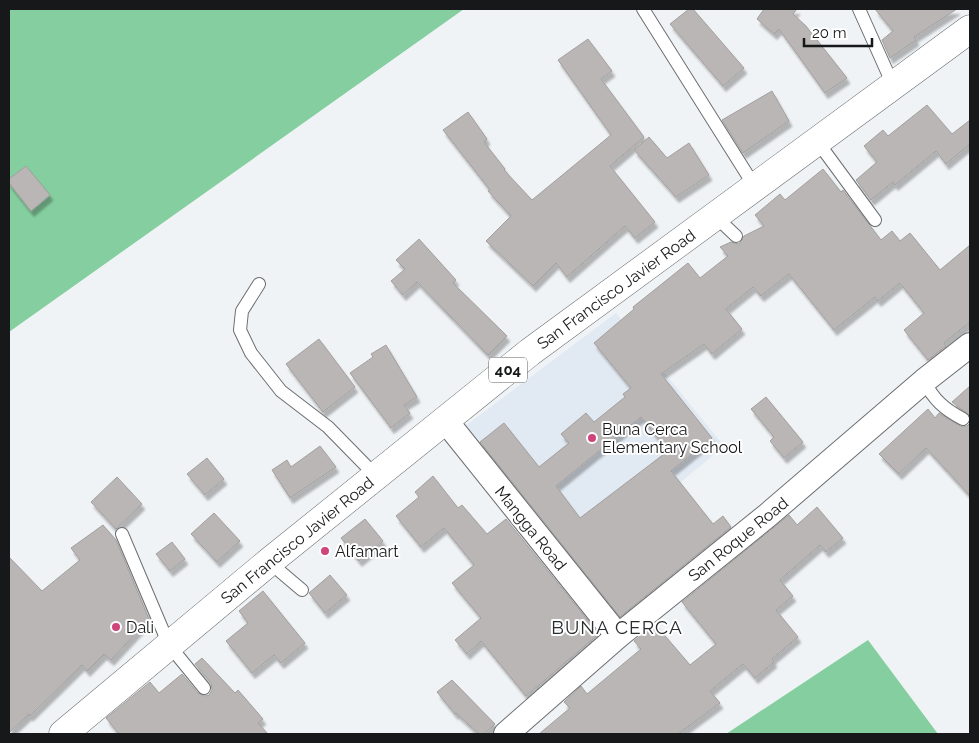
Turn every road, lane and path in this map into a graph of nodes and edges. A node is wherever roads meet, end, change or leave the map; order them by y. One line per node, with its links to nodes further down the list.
1 (859, 9): 4 (lane)
2 (643, 10): 6 (lane)
3 (970, 29): 4 (main road, San Francisco Javier Road / 404)
4 (893, 85): 5 (main road, San Francisco Javier Road / 404)
5 (817, 141): 6 (main road, San Francisco Javier Road / 404); 8 (lane)
6 (755, 186): 7 (main road, San Francisco Javier Road / 404)
7 (715, 216): 9 (lane); 14 (main road, San Francisco Javier Road / 404)
8 (875, 220)
9 (736, 236)
10 (258, 284): 15 (lane)
11 (970, 345): 12 (street, San Roque Road)
12 (924, 381): 13 (lane); 19 (street, San Roque Road)
13 (963, 419)
14 (445, 420): 15 (main road, San Francisco Javier Road / 404); 19 (street, Mangga Road)
15 (376, 476): 17 (main road, San Francisco Javier Road / 404)
16 (122, 534): 20 (lane)
17 (269, 562): 18 (lane); 20 (main road, San Francisco Javier Road / 404)
18 (302, 590)
19 (618, 636): 23 (street, San Roque Road)
20 (169, 645): 21 (lane); 22 (main road, San Francisco Javier Road / 404)
21 (204, 688)
22 (63, 734)
23 (506, 734)

